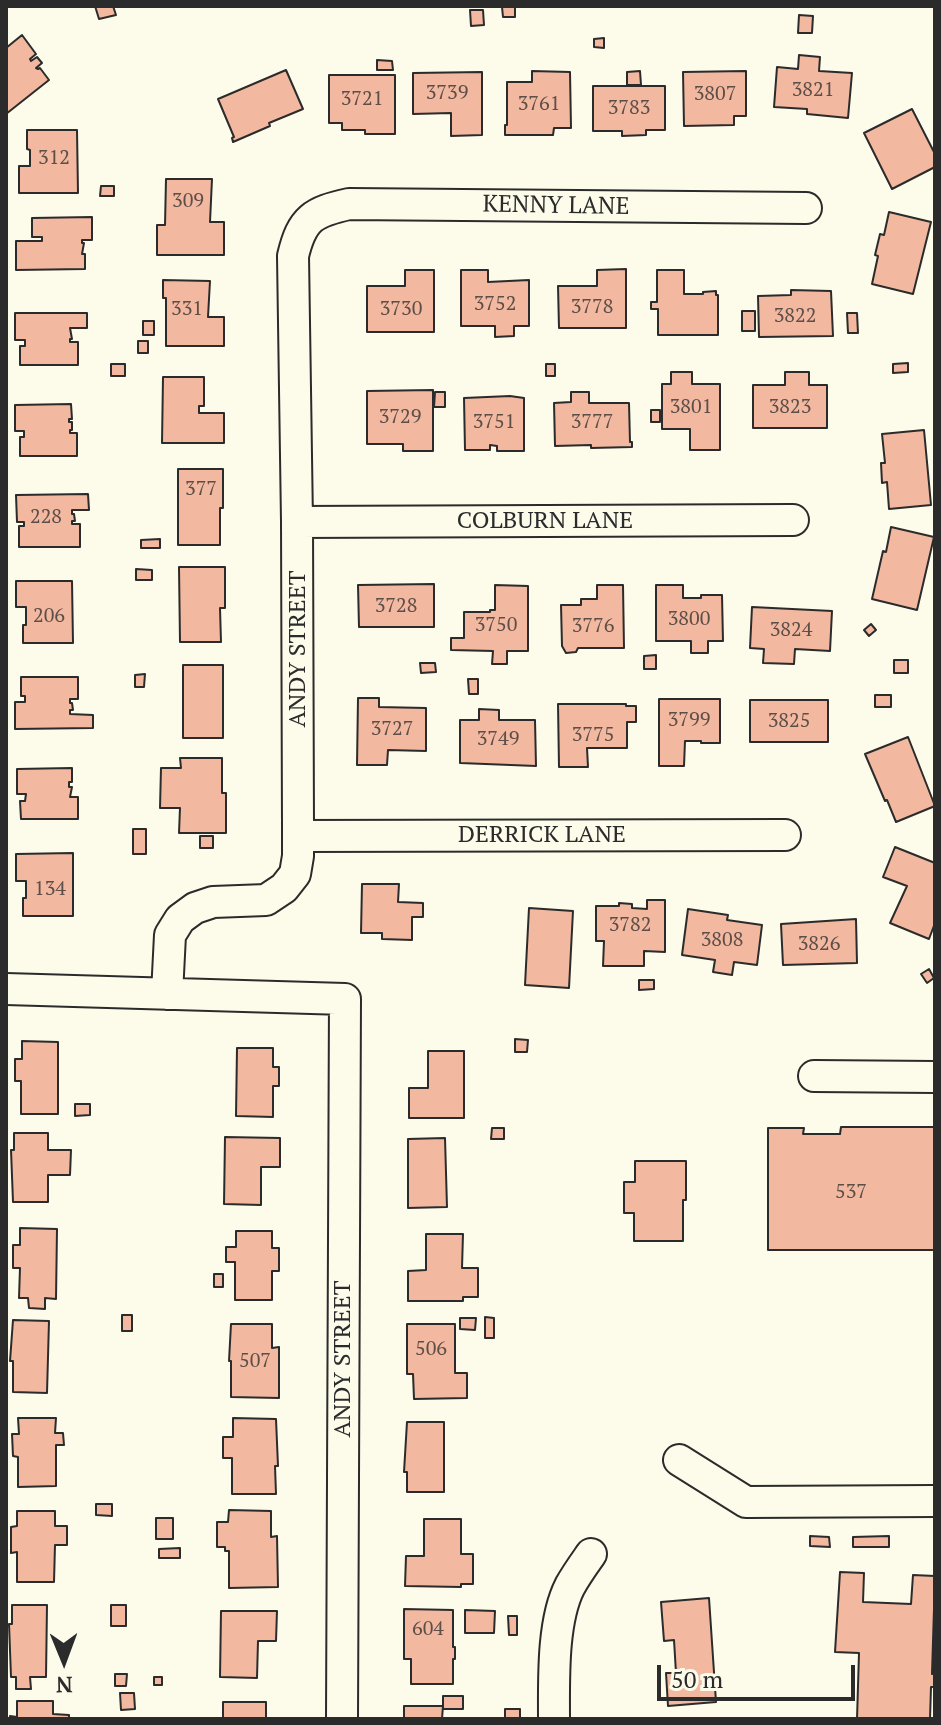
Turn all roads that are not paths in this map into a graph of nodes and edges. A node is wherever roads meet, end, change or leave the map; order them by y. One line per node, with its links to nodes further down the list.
1 (806, 208): 2 (street, KENNY LANE)
2 (308, 219): 4 (street, ANDY STREET)
3 (793, 520): 4 (street, COLBURN LANE)
4 (297, 522): 6 (street, ANDY STREET)
5 (785, 835): 6 (street, DERRICK LANE)
6 (298, 836): 8 (street, ANDY STREET)
7 (6, 989): 8 (street)
8 (167, 994): 14 (street, ANDY STREET)
9 (814, 1076): 10 (street)
10 (935, 1077)
11 (679, 1460): 12 (street)
12 (935, 1501)
13 (591, 1554): 15 (street)
14 (342, 1719)
15 (554, 1719)

